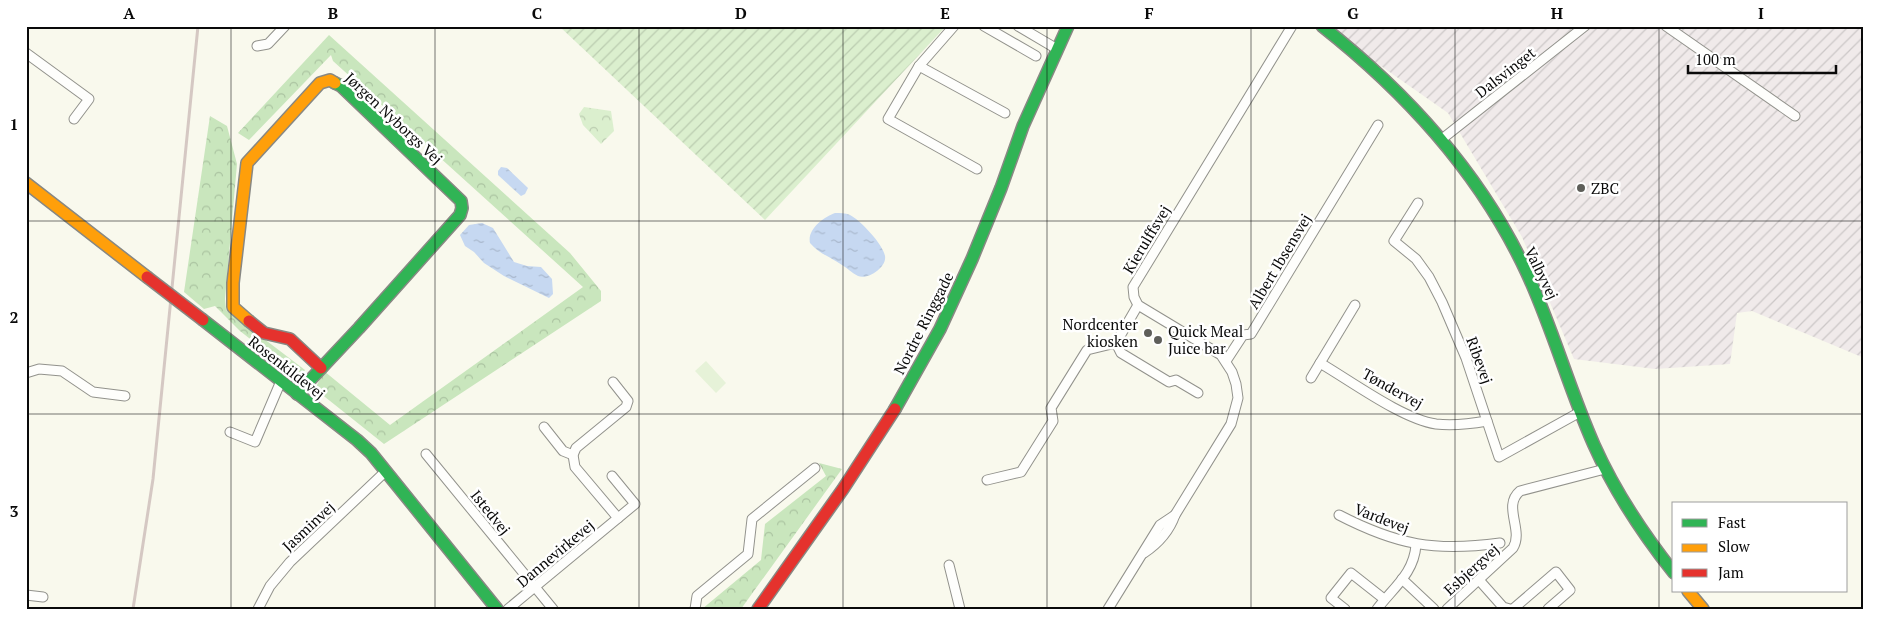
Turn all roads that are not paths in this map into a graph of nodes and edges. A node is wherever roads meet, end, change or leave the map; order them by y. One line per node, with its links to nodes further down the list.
1 (285, 26): 10 (street)
2 (954, 26): 14 (street)
3 (984, 26): 13 (street)
4 (1018, 26): 11 (street)
5 (1068, 26): 11 (street, Nordre Ringgade)
6 (1292, 26): 23 (street, Kierulffsvej)
7 (1322, 26): 19 (street, Valbyvej)
8 (1585, 26): 19 (street, Dalsvinget)
9 (1666, 26): 16 (street)
10 (257, 46)
11 (1057, 49): 65 (street, Nordre Ringgade)
12 (26, 53): 17 (street)
13 (1036, 56)
14 (919, 66): 15 (street); 20 (street)
15 (1005, 113)
16 (1795, 116)
17 (74, 119)
18 (1378, 125): 26 (street, Albert Ibsensvej)
19 (1442, 139): 36 (street, Valbyvej)
20 (977, 169)
21 (26, 183): 31 (street, Rosenkildevej, bridge)
22 (1418, 203): 37 (street, Ribevej)
23 (1138, 305): 25 (street); 26 (street)
24 (1355, 305): 27 (street)
25 (1116, 342): 33 (street); 46 (street)
26 (1226, 362): 67 (street)
27 (1320, 362): 30 (street); 37 (street, Tøndervej)
28 (321, 368): 28 (street, Jørgen Nyborgs Vej); 34 (street, Jørgen Nyborgs Vej)
29 (26, 374): 35 (street)
30 (1311, 378)
31 (281, 381): 34 (street, Rosenkildevej); 39 (street)
32 (613, 382): 41 (street)
33 (1198, 393)
34 (297, 394): 44 (street, Rosenkildevej)
35 (125, 396)
36 (1580, 412): 37 (street, Ribevej); 43 (street, Valbyvej)
37 (1486, 421)
38 (544, 427): 41 (street)
39 (230, 432)
40 (426, 454): 55 (street, Istedvej)
41 (574, 455): 48 (street)
42 (814, 468): 64 (street)
43 (1605, 469): 52 (street, Valbyvej); 54 (street, Esbjergvej)
44 (386, 471): 60 (street, Jasminvej); 61 (street, Rosenkildevej)
45 (612, 476): 48 (street, Dannevirkevej)
46 (988, 480)
47 (1339, 515): 50 (street, Vardevej)
48 (618, 518): 55 (street, Dannevirkevej)
49 (1500, 543): 50 (street, Vardevej)
50 (1416, 545): 53 (street, Vardevej)
51 (949, 565): 66 (street)
52 (1672, 570)
53 (1402, 579): 59 (street, Vardevej); 70 (street)
54 (1479, 580): 71 (street, Esbjergvej); 72 (street)
55 (535, 587): 62 (street, Dannevirkevej); 63 (street, Istedvej)
56 (1689, 592): 74 (street)
57 (26, 595): 58 (street)
58 (43, 597)
59 (1384, 599): 68 (street); 69 (street, Vardevej)
60 (258, 609)
61 (497, 609)
62 (508, 609)
63 (553, 609)
64 (695, 609)
65 (758, 609)
66 (960, 609)
67 (1108, 609)
68 (1345, 609)
69 (1377, 609)
70 (1434, 609)
71 (1447, 609)
72 (1512, 609): 73 (street)
73 (1548, 609)
74 (1703, 609)

